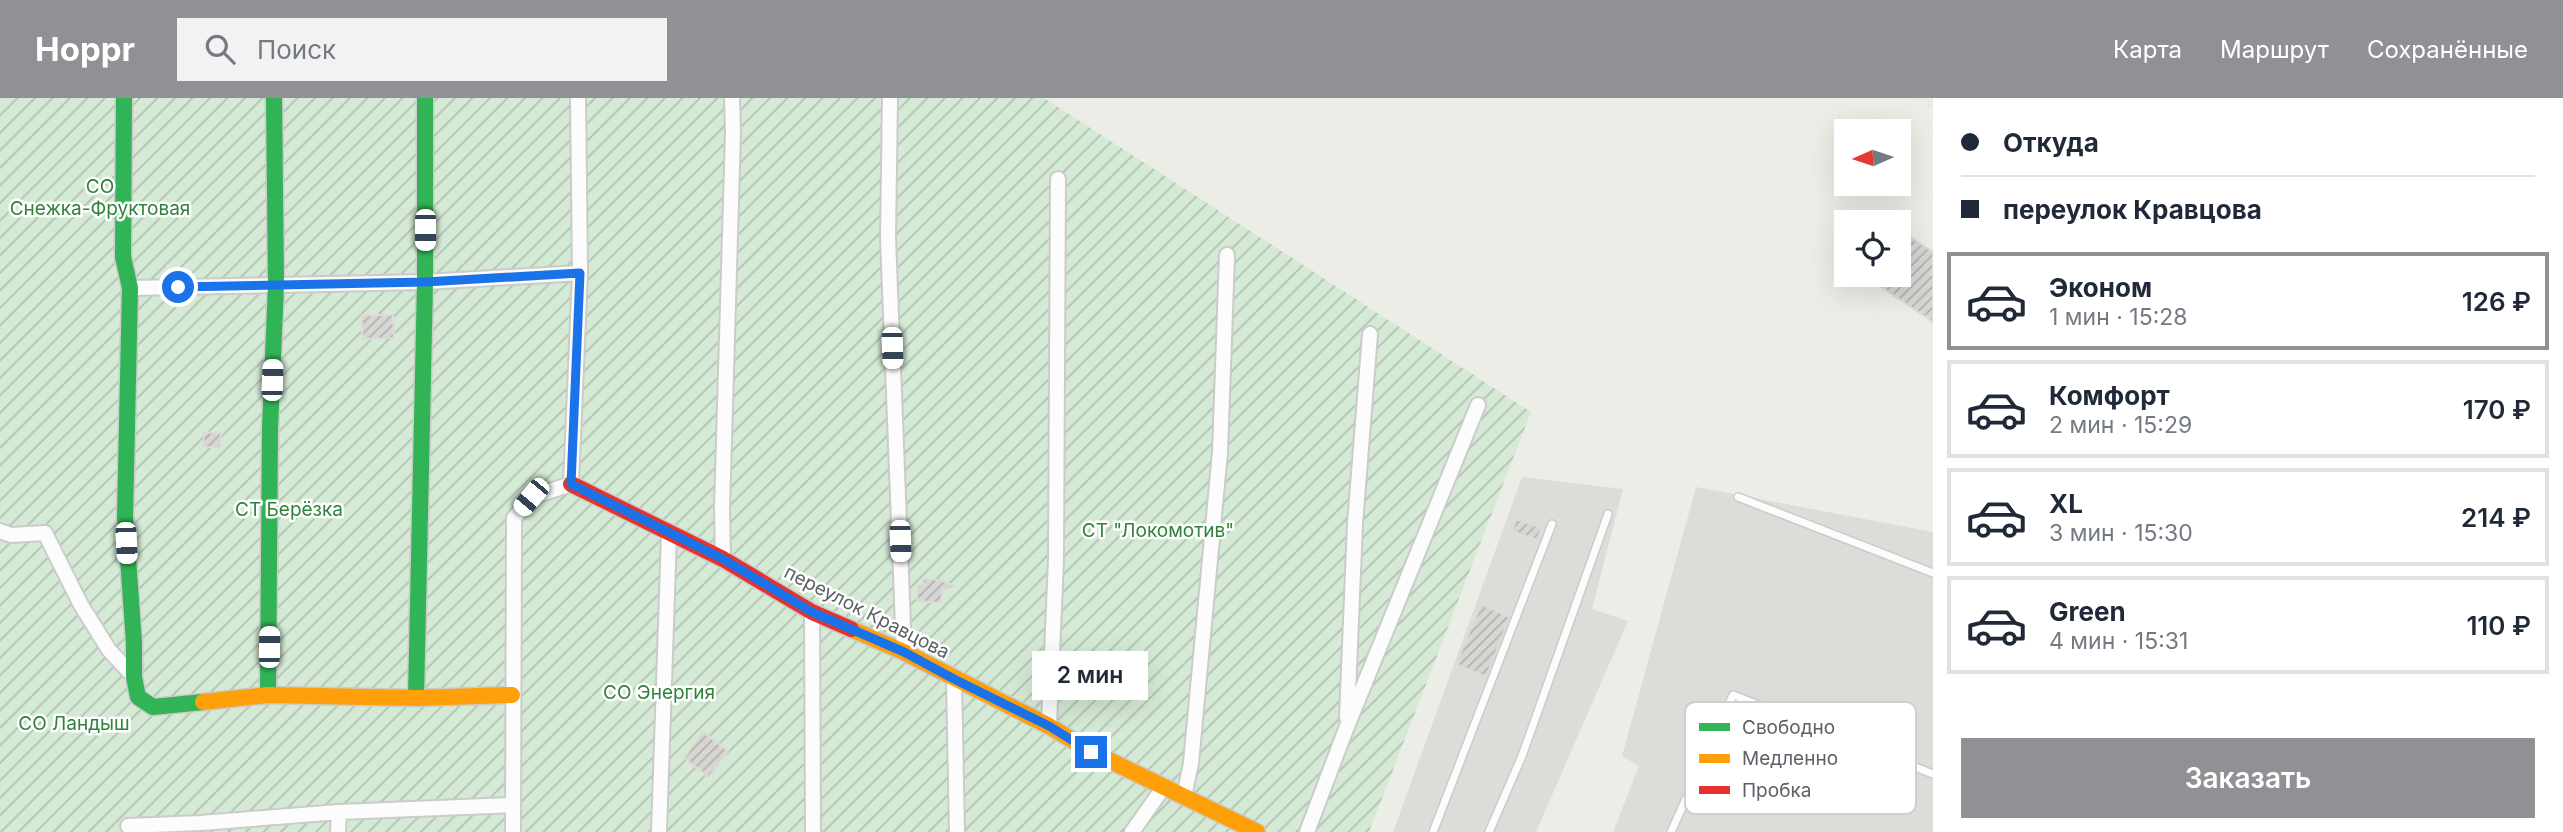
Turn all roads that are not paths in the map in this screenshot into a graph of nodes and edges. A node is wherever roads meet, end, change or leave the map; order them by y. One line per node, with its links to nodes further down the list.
1 (124, 98): 12 (street)
2 (274, 98): 11 (street)
3 (425, 98): 10 (street)
4 (578, 98): 9 (street)
5 (732, 98): 21 (street)
6 (890, 98): 24 (street)
7 (1058, 179): 32 (street)
8 (1227, 255): 37 (street)
9 (580, 273): 10 (street); 15 (street)
10 (425, 282): 11 (street); 29 (street)
11 (276, 285): 12 (street); 27 (street)
12 (130, 288): 25 (street)
13 (1370, 334): 33 (street)
14 (1478, 405): 33 (street)
15 (571, 484): 20 (street, переулок Кравцова); 28 (street)
16 (1738, 497): 22 (lane)
17 (1608, 514): 53 (lane)
18 (1552, 524): 52 (lane)
19 (0, 531): 25 (street)
20 (669, 534): 21 (street, переулок Кравцова); 46 (street)
21 (723, 559): 23 (street, переулок Кравцова)
22 (1933, 573)
23 (812, 612): 24 (street, переулок Кравцова); 47 (street)
24 (904, 652): 26 (street, переулок Кравцова)
25 (134, 677): 27 (street)
26 (954, 679): 32 (street, переулок Кравцова); 48 (street)
27 (268, 695): 29 (street)
28 (512, 695): 29 (street); 39 (street)
29 (416, 698)
30 (1730, 702): 31 (lane)
31 (1751, 702)
32 (1049, 726): 36 (street, переулок Кравцова)
33 (1346, 729): 51 (street)
34 (1916, 767): 35 (lane)
35 (1933, 774)
36 (1163, 788): 37 (street, переулок Кравцова); 49 (street)
37 (1184, 797): 42 (street, переулок Кравцова)
38 (1685, 801): 54 (lane)
39 (513, 805): 40 (street); 45 (street)
40 (339, 812): 43 (street); 44 (street)
41 (128, 826): 43 (street)
42 (1235, 827): 50 (street, переулок Кравцова)
43 (201, 828)
44 (338, 832)
45 (513, 832)
46 (659, 832)
47 (813, 832)
48 (957, 832)
49 (1132, 832)
50 (1257, 832)
51 (1307, 832)
52 (1433, 832)
53 (1489, 832)
54 (1671, 832)

